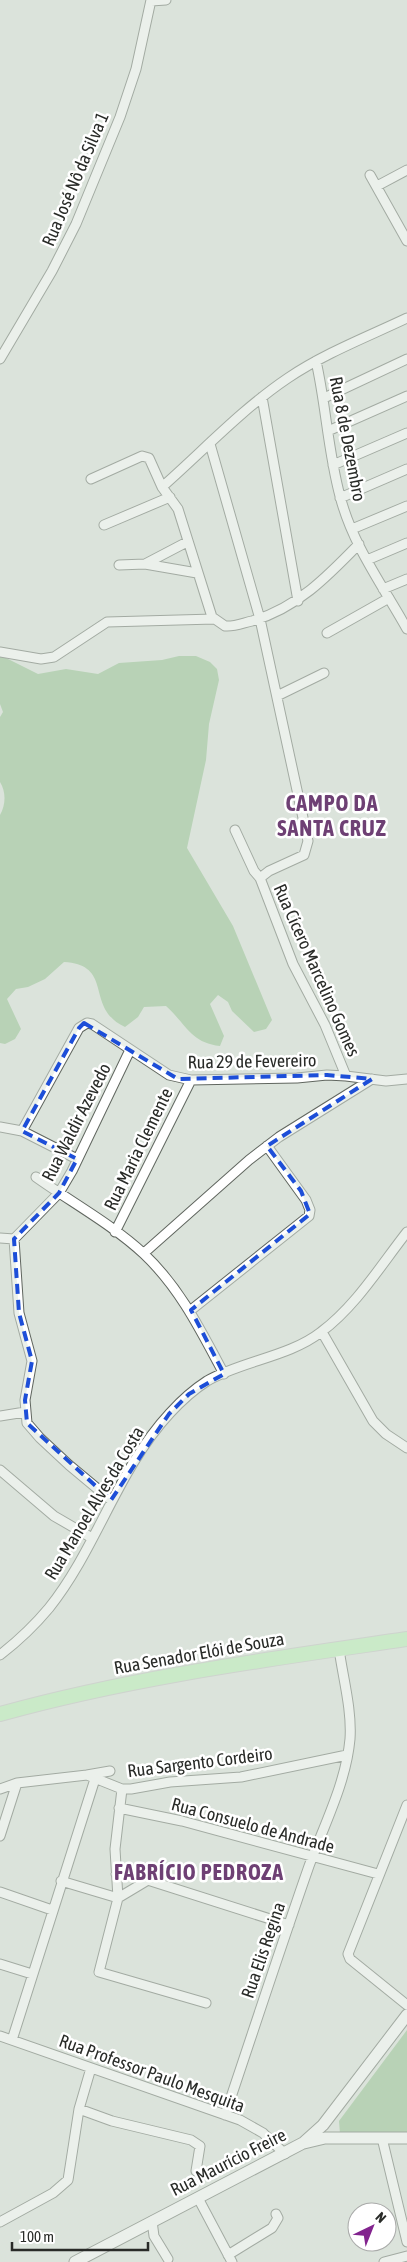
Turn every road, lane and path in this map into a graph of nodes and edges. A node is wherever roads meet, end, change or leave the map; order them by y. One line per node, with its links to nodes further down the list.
1 (166, 0): 2 (street)
2 (151, 1): 8 (street, Rua José Nô da Silva 1)
3 (407, 170): 5 (street)
4 (370, 175): 5 (street)
5 (377, 186): 6 (street)
6 (407, 241)
7 (407, 318): 10 (street)
8 (0, 358)
9 (407, 360): 13 (street)
10 (316, 361): 12 (street); 13 (street, Rua 8 de Dezembro)
11 (407, 396): 14 (street)
12 (262, 397): 16 (street); 36 (street)
13 (324, 398): 14 (street, Rua 8 de Dezembro)
14 (328, 431): 17 (street, Rua 8 de Dezembro)
15 (407, 433): 17 (street)
16 (210, 444): 20 (street); 39 (street)
17 (334, 465): 22 (street, Rua 8 de Dezembro)
18 (407, 469): 22 (street)
19 (91, 479): 20 (street)
20 (162, 487): 21 (street)
21 (170, 496): 24 (street); 26 (street)
22 (340, 498): 25 (street, Rua 8 de Dezembro)
23 (407, 506): 25 (street)
24 (104, 525)
25 (352, 529): 28 (street, Rua 8 de Dezembro)
26 (187, 542): 30 (street); 32 (street)
27 (407, 543): 29 (street)
28 (359, 544): 29 (street, Rua 8 de Dezembro); 36 (street)
29 (367, 560): 34 (street, Rua 8 de Dezembro)
30 (145, 564): 31 (street); 32 (street)
31 (119, 566)
32 (197, 573): 38 (street)
33 (407, 579): 34 (street)
34 (384, 589): 35 (street, Rua 8 de Dezembro)
35 (389, 598): 37 (street, Rua 8 de Dezembro); 41 (street)
36 (298, 601): 39 (street)
37 (404, 616): 40 (street, Rua 8 de Dezembro)
38 (214, 619): 39 (street); 42 (street)
39 (260, 619): 44 (street)
40 (407, 629)
41 (327, 633)
42 (0, 652)
43 (324, 673): 44 (street)
44 (277, 696): 46 (street)
45 (235, 830): 46 (street, Rua Cícero Marcelino Gomes)
46 (260, 878): 48 (street, Rua Cícero Marcelino Gomes)
47 (130, 1050): 50 (street, Rua 29 de Fevereiro); 53 (street, Rua 29 de Fevereiro); 55 (street, Rua Waldir Azevedo)
48 (346, 1076): 50 (street, Rua 29 de Fevereiro); 51 (street, Rua 29 de Fevereiro)
49 (407, 1079): 51 (street, Rua 29 de Fevereiro)
50 (191, 1080): 58 (street, Rua Maria Clemente)
51 (372, 1080): 54 (street)
52 (0, 1127): 53 (street)
53 (22, 1131): 55 (street)
54 (267, 1146): 62 (street); 63 (street)
55 (77, 1159): 57 (street, Rua Waldir Azevedo)
56 (36, 1177): 57 (street)
57 (59, 1193): 58 (street); 61 (street, Rua Waldir Azevedo)
58 (115, 1232): 62 (street)
59 (407, 1232): 64 (street, Rua Manoel Alves da Costa)
60 (0, 1238): 61 (street)
61 (14, 1239): 66 (street)
62 (144, 1253): 63 (street)
63 (191, 1310): 65 (street)
64 (322, 1332): 65 (street, Rua Manoel Alves da Costa); 68 (street)
65 (224, 1374): 70 (street, Rua Manoel Alves da Costa)
66 (26, 1412): 67 (street); 70 (street)
67 (0, 1416)
68 (407, 1448)
69 (0, 1470): 71 (street)
70 (111, 1500): 71 (street, Rua Manoel Alves da Costa)
71 (92, 1538): 74 (street, Rua Manoel Alves da Costa)
72 (407, 1639): 73 (main road, Rua Senador Elói de Souza)
73 (339, 1649): 75 (main road, Rua Senador Elói de Souza); 76 (street, Rua Elis Regina)
74 (0, 1655)
75 (0, 1714)
76 (347, 1755): 81 (street, Rua Sargento Cordeiro); 85 (street, Rua Elis Regina)
77 (110, 1771): 78 (street)
78 (91, 1777): 79 (street, Rua Sargento Cordeiro); 81 (street, Rua Sargento Cordeiro); 89 (street)
79 (17, 1783): 80 (street, Rua Sargento Cordeiro); 84 (street)
80 (0, 1789)
81 (122, 1789): 83 (street)
82 (407, 1805): 87 (street)
83 (120, 1808): 85 (street, Rua Consuelo de Andrade); 86 (street)
84 (0, 1836)
85 (312, 1857): 87 (street, Rua Consuelo de Andrade); 93 (street, Rua Elis Regina)
86 (116, 1874): 88 (street); 91 (street)
87 (378, 1874): 97 (street)
88 (148, 1880): 91 (street); 93 (street)
89 (61, 1881): 91 (street); 92 (street)
90 (0, 1892): 92 (street)
91 (118, 1898): 96 (street)
92 (52, 1910): 95 (street)
93 (289, 1925): 103 (street, Rua Elis Regina)
94 (0, 1964): 95 (street)
95 (32, 1974): 100 (street)
96 (206, 2003)
97 (407, 2005)
98 (407, 2015): 104 (street, Rua Maurício Freire)
99 (0, 2036): 100 (street, Rua Professor Paulo Mesquita)
100 (12, 2040): 101 (street, Rua Professor Paulo Mesquita)
101 (91, 2068): 102 (street); 103 (street, Rua Professor Paulo Mesquita)
102 (79, 2109): 110 (street); 114 (street)
103 (225, 2115): 109 (street, Rua Professor Paulo Mesquita)
104 (329, 2116): 105 (street); 108 (street, Rua Maurício Freire)
105 (335, 2138): 106 (street); 108 (street)
106 (382, 2138): 107 (street); 115 (street)
107 (407, 2138)
108 (303, 2143): 109 (street, Rua Maurício Freire)
109 (285, 2154): 111 (street, Rua Maurício Freire)
110 (196, 2171)
111 (198, 2198): 113 (street, Rua Maurício Freire); 118 (street)
112 (276, 2214): 118 (street)
113 (152, 2221): 117 (street); 119 (street, Rua Maurício Freire)
114 (0, 2222)
115 (407, 2242)
116 (407, 2256): 120 (street)
117 (168, 2259)
118 (230, 2259)
119 (75, 2262)
120 (384, 2262)

